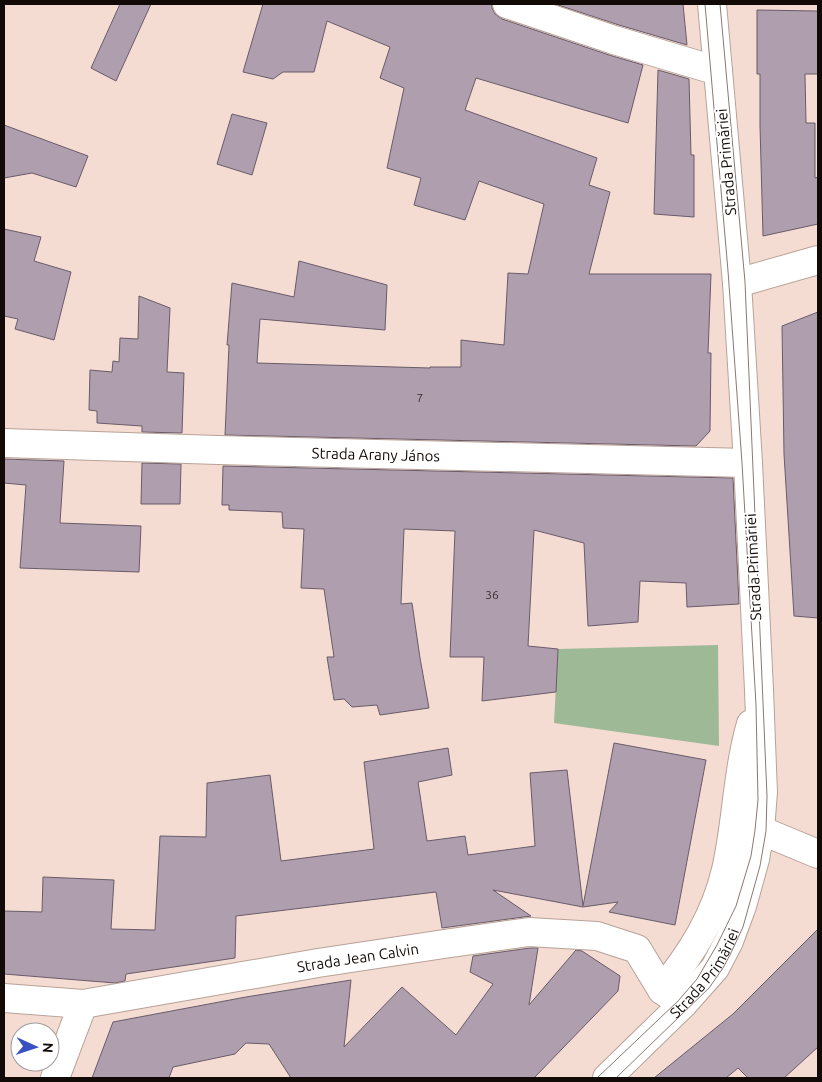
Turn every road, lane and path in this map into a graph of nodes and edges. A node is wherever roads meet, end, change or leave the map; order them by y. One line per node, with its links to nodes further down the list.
1 (507, 4): 3 (street)
2 (712, 4): 3 (street, Strada Primăriei)
3 (718, 71): 5 (street, Strada Primăriei)
4 (818, 260): 5 (street)
5 (737, 283): 7 (street, Strada Primăriei)
6 (4, 443): 7 (street, Strada Arany János)
7 (748, 463): 8 (street, Strada Primăriei)
8 (760, 690): 9 (street, Strada Primăriei); 11 (street)
9 (760, 830): 10 (street); 11 (street, Strada Primăriei)
10 (818, 854)
11 (672, 997): 13 (street, Strada Jean Calvin); 15 (street, Strada Primăriei)
12 (4, 998): 13 (street, Strada Jean Calvin)
13 (83, 1004): 14 (street)
14 (55, 1078)
15 (607, 1078)

